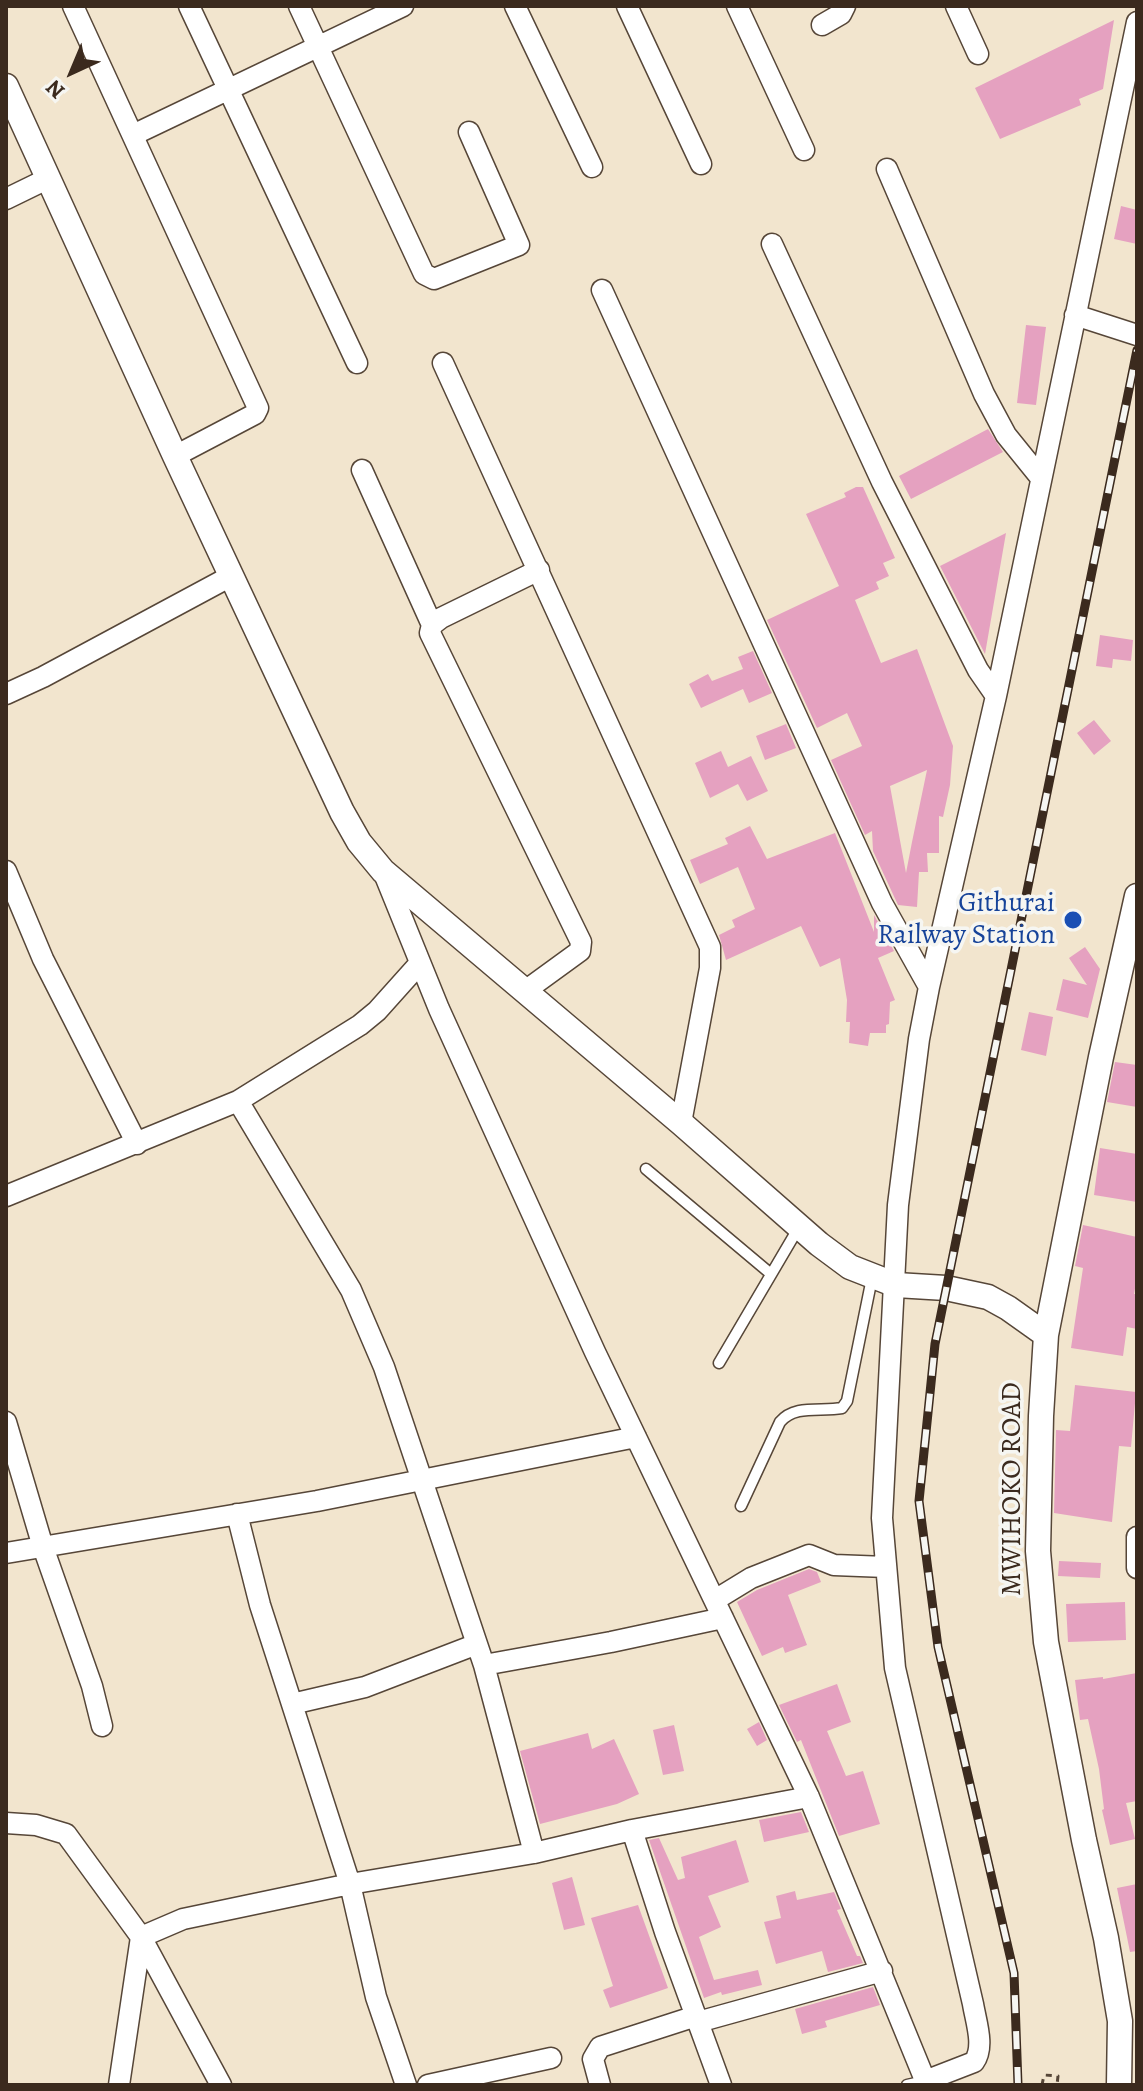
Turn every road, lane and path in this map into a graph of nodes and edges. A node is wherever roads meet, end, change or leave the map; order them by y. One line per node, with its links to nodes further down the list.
1 (73, 6): 17 (street)
2 (189, 6): 15 (street)
3 (299, 6): 12 (street)
4 (403, 6): 12 (street)
5 (515, 6): 20 (street)
6 (627, 6): 19 (street)
7 (737, 6): 18 (street)
8 (845, 6): 11 (street)
9 (956, 6): 13 (street)
10 (1137, 22): 26 (street)
11 (822, 25)
12 (318, 46): 15 (street); 16 (street)
13 (978, 54)
14 (6, 86): 22 (street)
15 (228, 90): 17 (street); 28 (street)
16 (469, 132)
17 (133, 135): 30 (street)
18 (804, 150)
19 (701, 164)
20 (592, 167)
21 (887, 169): 32 (street)
22 (47, 179): 23 (street); 30 (street)
23 (6, 199)
24 (772, 244): 37 (street)
25 (602, 290): 42 (street)
26 (1075, 315): 27 (street); 32 (street)
27 (1137, 335)
28 (357, 363)
29 (443, 363): 33 (street)
30 (175, 456): 34 (street)
31 (362, 470): 35 (street)
32 (1040, 477): 37 (street)
33 (539, 570): 35 (street); 45 (street)
34 (231, 576): 36 (street); 39 (street)
35 (432, 625): 43 (street)
36 (6, 694)
37 (996, 696): 42 (street)
38 (6, 871): 46 (street)
39 (383, 871): 41 (street); 43 (street)
40 (1137, 896): 53 (street, MWIHOKO ROAD)
41 (420, 963): 44 (street); 56 (street)
42 (929, 987): 52 (street)
43 (525, 991): 45 (street)
44 (238, 1101): 46 (street); 57 (street)
45 (681, 1123): 49 (street)
46 (137, 1144): 48 (street)
47 (646, 1169): 50 (lane)
48 (6, 1196)
49 (799, 1227): 50 (lane); 51 (street)
50 (771, 1274): 54 (lane)
51 (873, 1276): 52 (street); 58 (lane)
52 (896, 1285): 53 (street); 63 (street)
53 (1046, 1335): 88 (street, MWIHOKO ROAD)
54 (719, 1363)
55 (6, 1422): 61 (street)
56 (636, 1437): 57 (street); 65 (street)
57 (422, 1478): 59 (street); 66 (street)
58 (741, 1506)
59 (237, 1514): 61 (street); 68 (street)
60 (1137, 1537): 64 (street)
61 (43, 1547): 62 (street); 69 (street)
62 (6, 1553)
63 (886, 1567): 65 (street); 79 (street)
64 (1137, 1568)
65 (719, 1609): 67 (street); 70 (street)
66 (477, 1644): 67 (street); 68 (street)
67 (484, 1665): 73 (street)
68 (292, 1704): 74 (street)
69 (102, 1726)
70 (809, 1797): 72 (street); 76 (street)
71 (6, 1823): 75 (street)
72 (632, 1830): 73 (street); 77 (street)
73 (534, 1853): 74 (street)
74 (350, 1884): 75 (street); 82 (street)
75 (141, 1937): 80 (street); 81 (street)
76 (882, 1971): 77 (street); 79 (street)
77 (697, 2019): 84 (street); 85 (street)
78 (551, 2058): 83 (street)
79 (920, 2084)
80 (119, 2085)
81 (221, 2085)
82 (406, 2085)
83 (428, 2085)
84 (600, 2085)
85 (721, 2085)
86 (1042, 2085): 87 (path)
87 (1057, 2085)
88 (1119, 2085)

